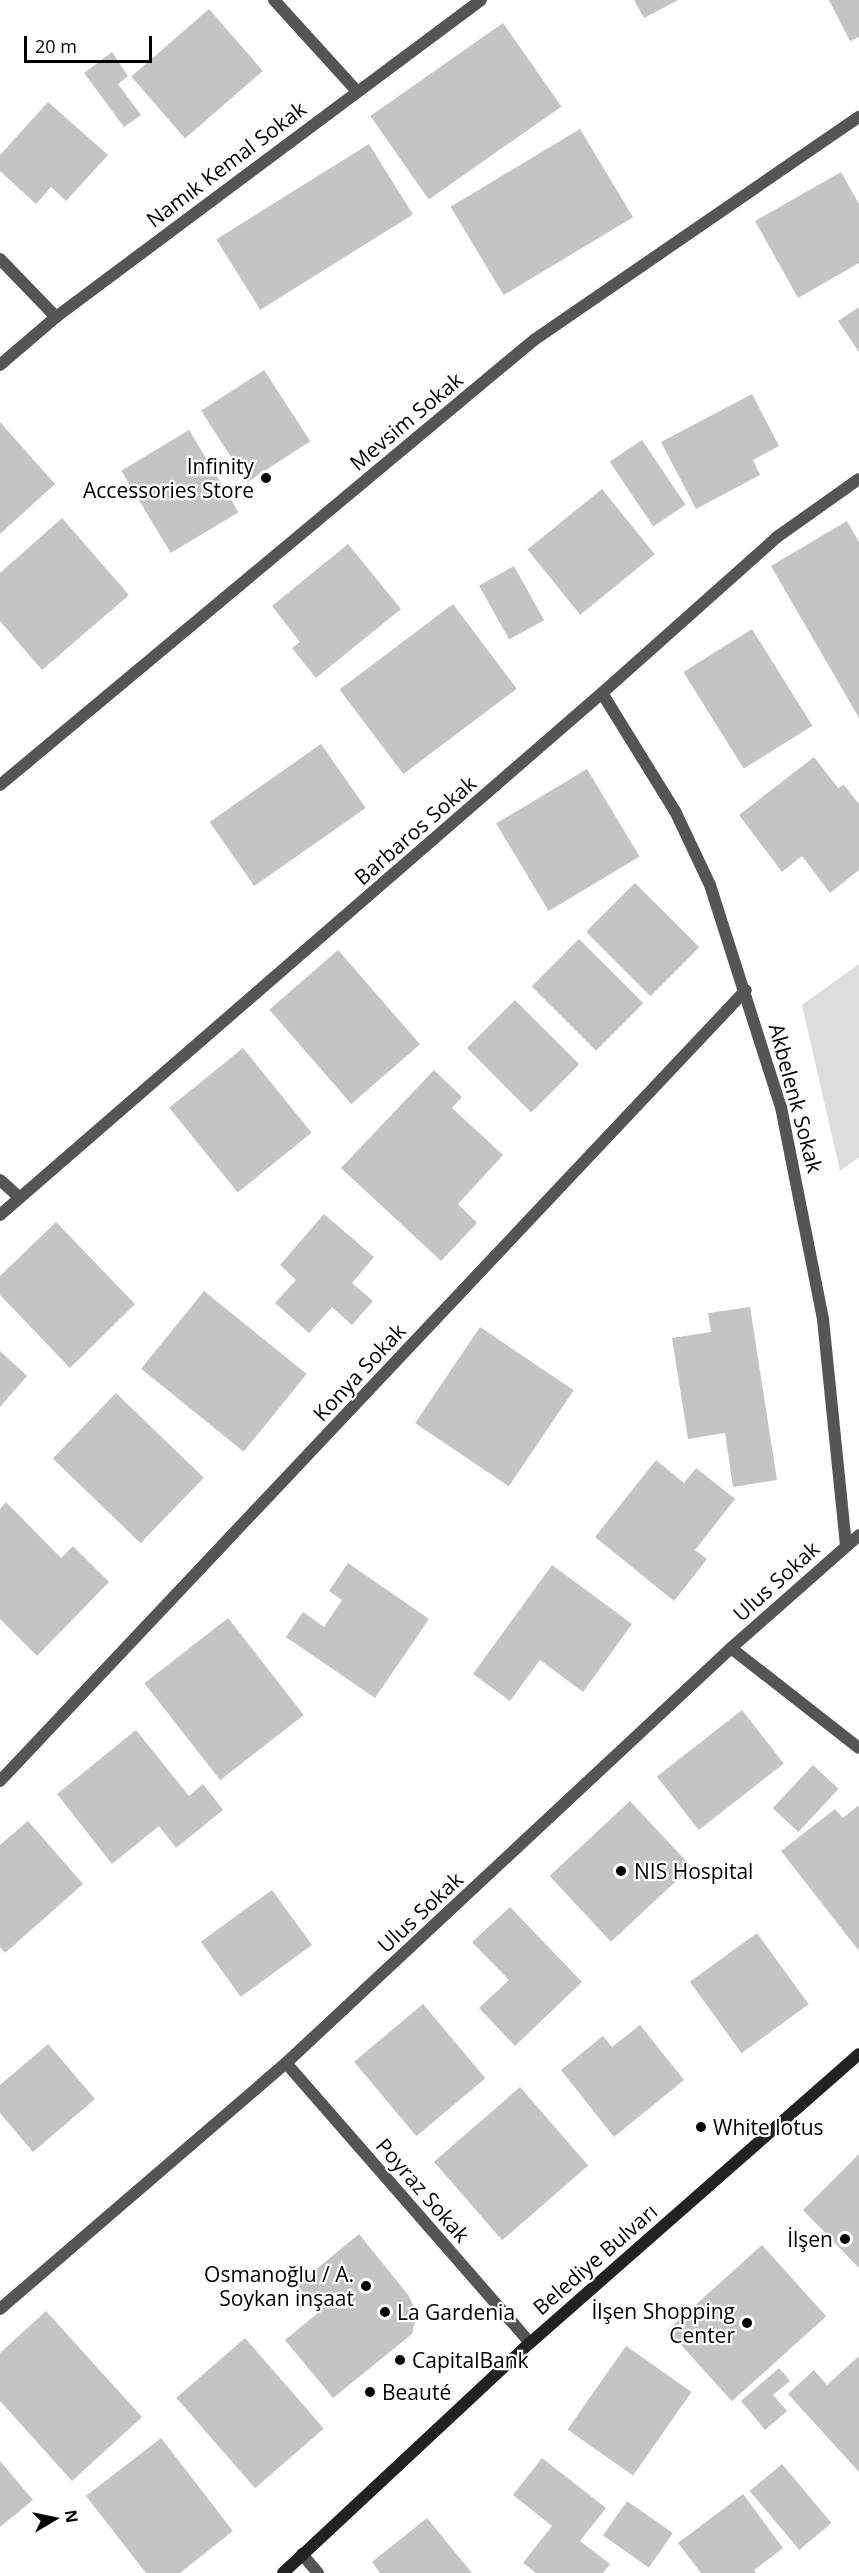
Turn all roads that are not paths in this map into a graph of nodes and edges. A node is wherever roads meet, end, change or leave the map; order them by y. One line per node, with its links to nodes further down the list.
1 (274, 0): 3 (street)
2 (481, 0): 3 (street, Namık Kemal Sokak)
3 (356, 90): 6 (street, Namık Kemal Sokak)
4 (859, 117): 10 (street, Mevsim Sokak)
5 (0, 259): 6 (street)
6 (56, 317): 7 (street, Namık Kemal Sokak)
7 (0, 365)
8 (859, 479): 9 (street, Barbaros Sokak)
9 (602, 693): 11 (street, Akbelenk Sokak); 13 (street, Barbaros Sokak)
10 (0, 785)
11 (746, 990): 16 (street, Akbelenk Sokak); 19 (street, Konya Sokak)
12 (0, 1180): 13 (street)
13 (18, 1197): 14 (street, Barbaros Sokak)
14 (0, 1215)
15 (859, 1535): 16 (street, Ulus Sokak)
16 (846, 1545): 17 (street, Ulus Sokak)
17 (731, 1648): 18 (street); 21 (street, Ulus Sokak)
18 (859, 1748)
19 (0, 1781)
20 (859, 2054): 23 (main road, Belediye Bulvarı)
21 (286, 2063): 22 (street, Ulus Sokak); 23 (street, Poyraz Sokak)
22 (0, 2309)
23 (530, 2343): 24 (main road, Belediye Bulvarı)
24 (302, 2554): 25 (main road, Belediye Bulvarı); 26 (street)
25 (283, 2573)
26 (318, 2573)

